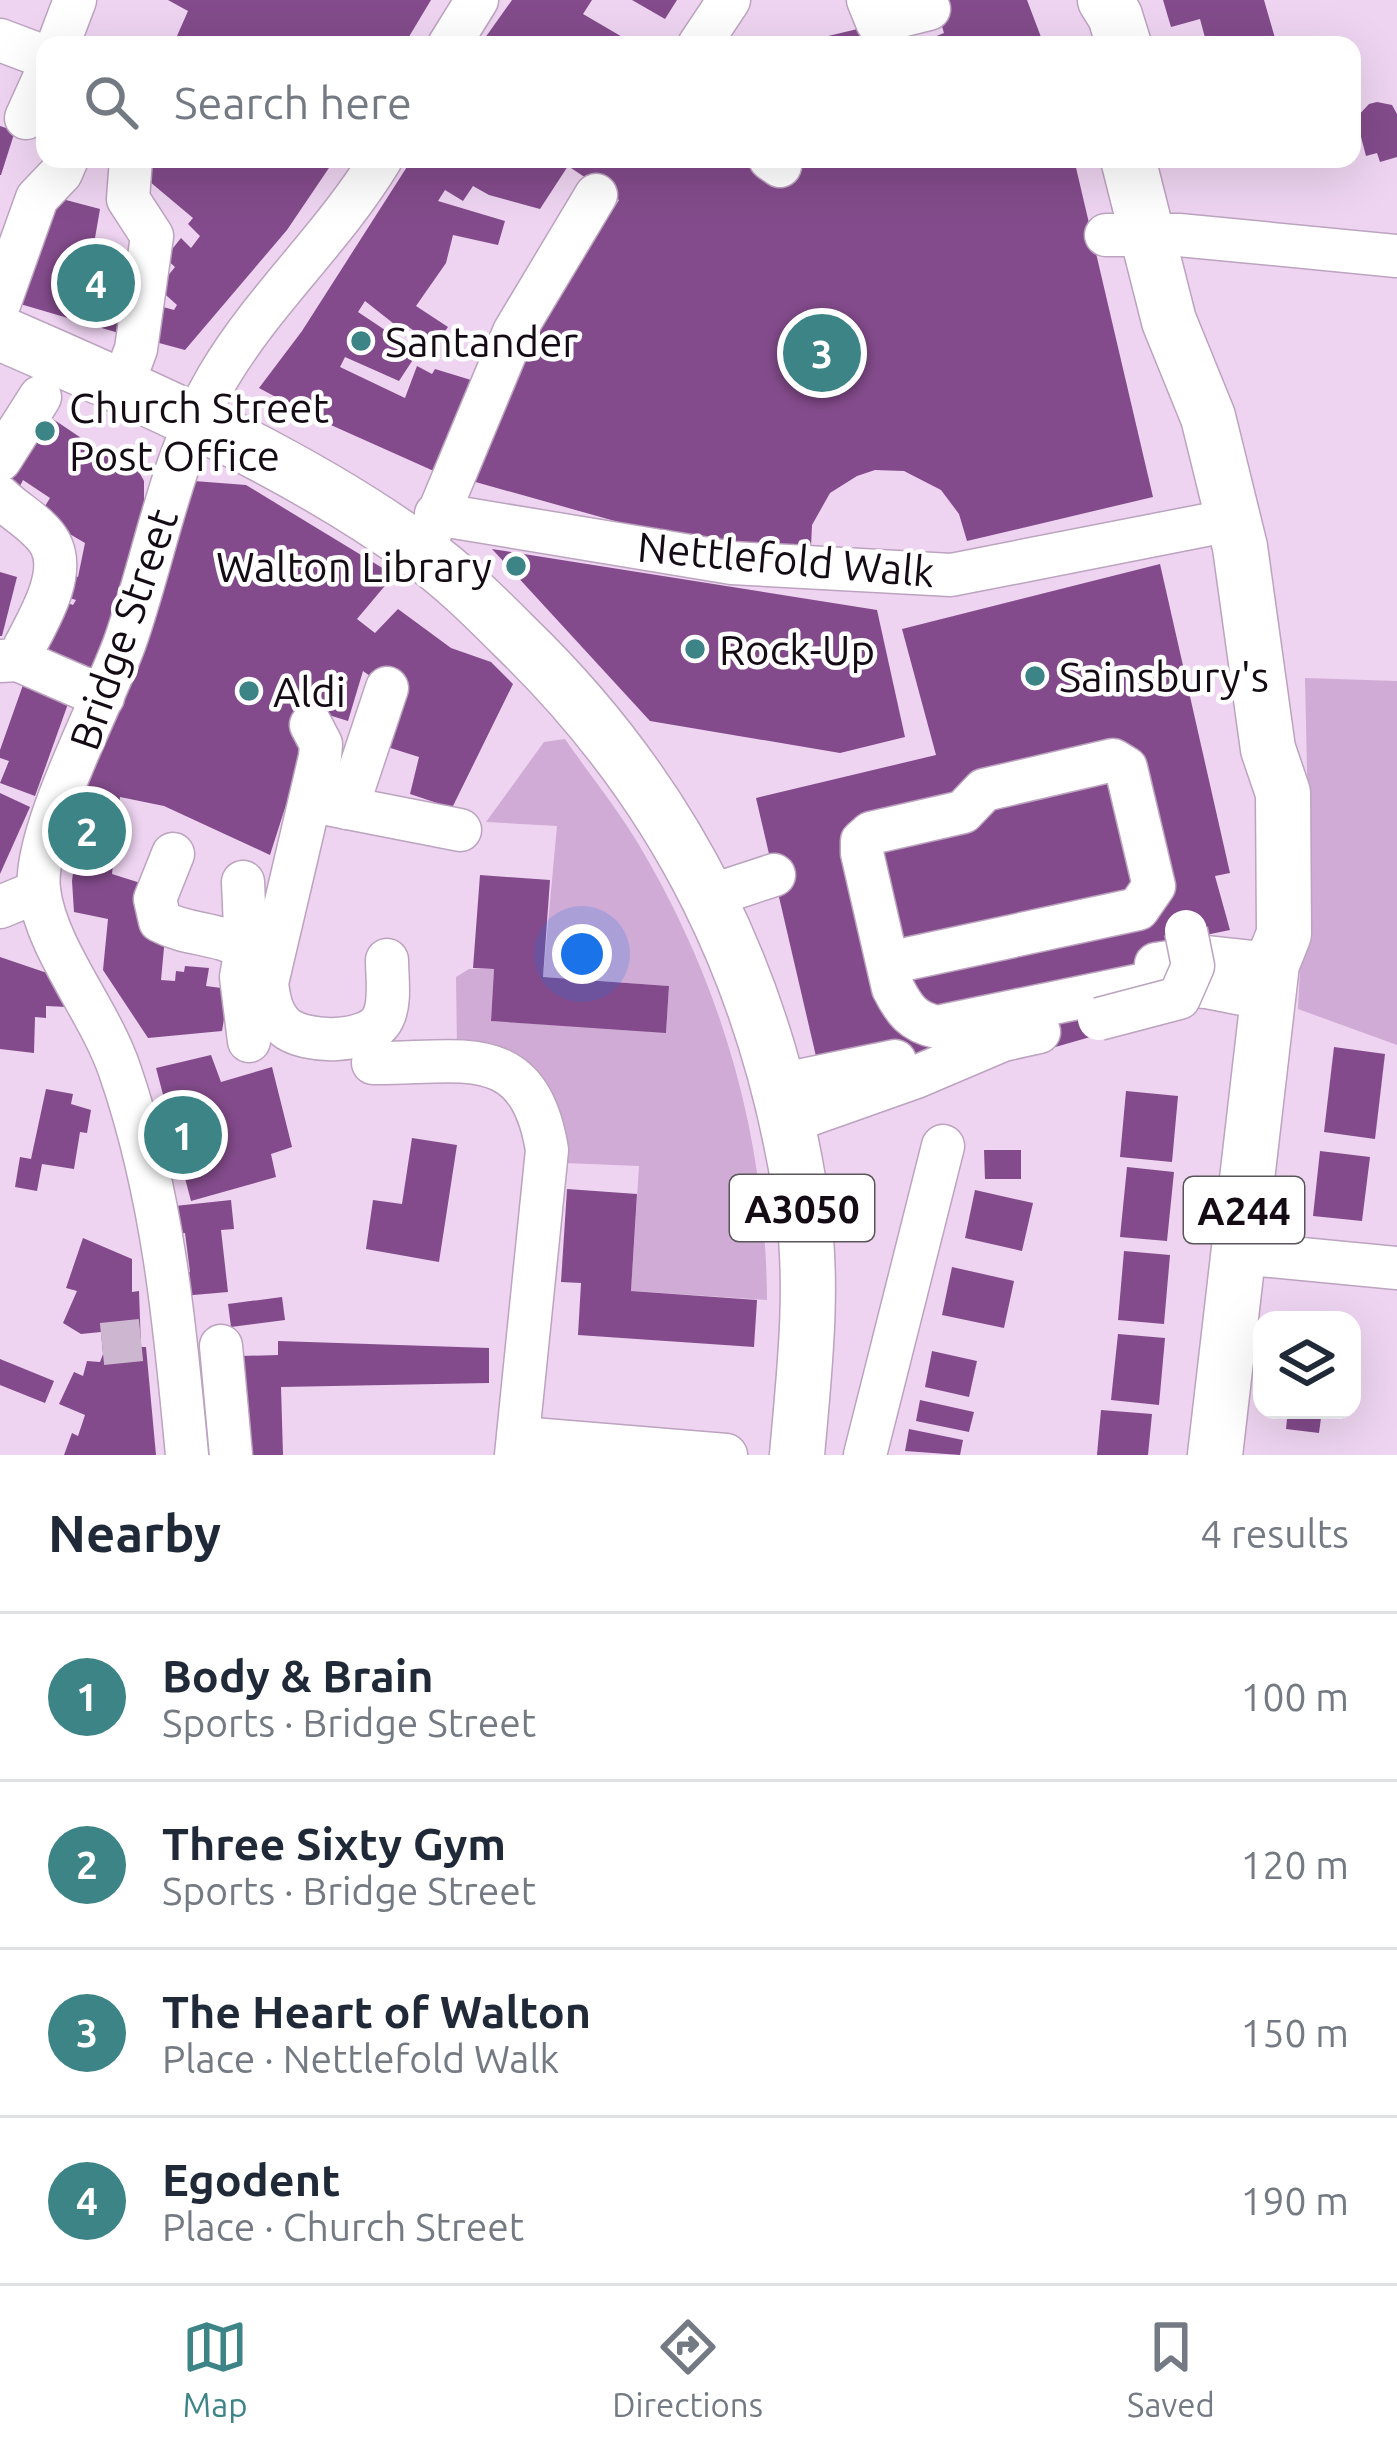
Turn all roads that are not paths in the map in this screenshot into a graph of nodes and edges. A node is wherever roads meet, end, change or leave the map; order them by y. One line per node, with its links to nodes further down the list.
1 (75, 0): 8 (street)
2 (477, 0): 9 (street)
3 (729, 0): 10 (street)
4 (868, 0): 7 (street)
5 (1091, 0): 11 (main road)
6 (1105, 0): 12 (main road)
7 (929, 9)
8 (61, 36)
9 (455, 36)
10 (705, 36)
11 (1097, 36)
12 (1121, 36)
13 (0, 40): 14 (street)
14 (36, 54)
15 (36, 96): 16 (street)
16 (26, 118)
17 (63, 168): 25 (street)
18 (130, 168): 27 (street)
19 (375, 168): 29 (street, Bridge Street)
20 (1129, 168): 23 (main road, A244)
21 (1156, 168): 23 (main road, A244)
22 (596, 195): 33 (street)
23 (1144, 235): 24 (street); 48 (main road, A244)
24 (1393, 261)
25 (0, 302)
26 (0, 333): 27 (main road, A3050)
27 (121, 389): 29 (main road, A3050)
28 (40, 397): 30 (street)
29 (194, 422): 33 (main road, A3050); 36 (street, Bridge Street)
30 (0, 460)
31 (0, 497): 34 (street)
32 (1206, 526): 33 (street, Nettlefold Walk)
33 (429, 533): 42 (main road, A3050)
34 (9, 661): 36 (street)
35 (386, 688): 38 (street)
36 (103, 697): 43 (street, Bridge Street)
37 (311, 725): 49 (street)
38 (460, 830)
39 (173, 854): 45 (street)
40 (774, 874): 42 (street)
41 (243, 882): 45 (street)
42 (710, 896): 51 (main road, A3050)
43 (20, 899): 57 (street, Bridge Street)
44 (1160, 915): 46 (street); 46 (street); 51 (street, bridge)
45 (246, 949): 49 (street)
46 (908, 959): 48 (street)
47 (387, 960): 49 (street)
48 (1270, 981): 53 (main road, A244)
49 (269, 1027)
50 (373, 1063): 56 (street)
51 (782, 1104): 60 (main road, A3050)
52 (925, 1169): 61 (street)
53 (1239, 1253): 54 (street); 62 (main road, A244)
54 (1397, 1268)
55 (221, 1346): 58 (street)
56 (518, 1446): 59 (street)
57 (188, 1455)
58 (231, 1455)
59 (726, 1455)
60 (796, 1455)
61 (865, 1455)
62 (1215, 1455)

